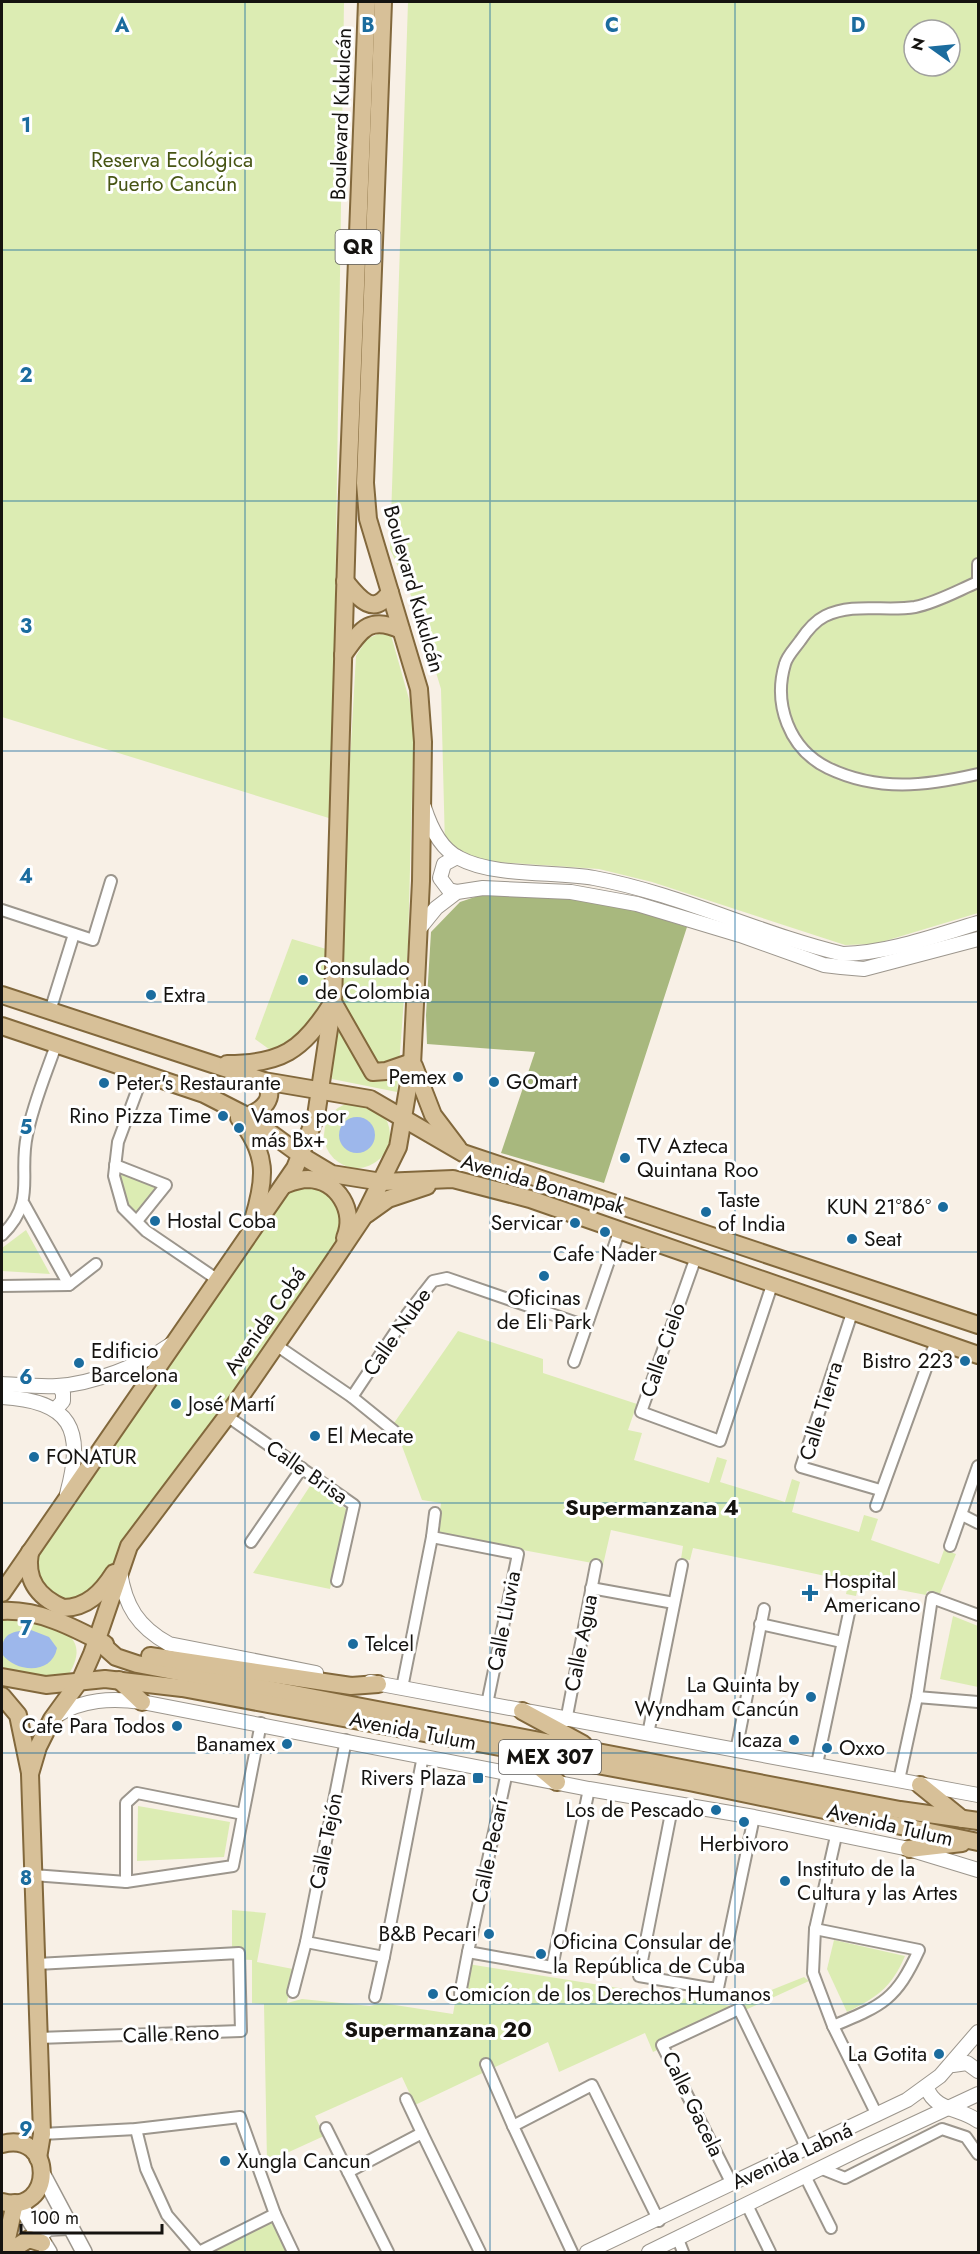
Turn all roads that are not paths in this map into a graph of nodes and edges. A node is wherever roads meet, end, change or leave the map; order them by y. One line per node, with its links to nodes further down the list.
1 (367, 2): 5 (main road, Boulevard Kukulcán / QR)
2 (383, 2): 6 (main road, Boulevard Kukulcán / QR)
3 (978, 564): 4 (street)
4 (978, 580): 9 (street)
5 (345, 581): 6 (main road); 8 (main road, Boulevard Kukulcán / QR)
6 (390, 592): 7 (main road, Boulevard Kukulcán / QR)
7 (401, 630): 8 (main road); 10 (main road, Boulevard Kukulcán / QR)
8 (343, 655): 20 (main road, Boulevard Kukulcán / QR)
9 (978, 774)
10 (423, 802): 11 (street); 16 (main road, Boulevard Kukulcán / QR)
11 (457, 857): 13 (street); 15 (street)
12 (111, 881): 17 (street)
13 (457, 892): 16 (street); 18 (street)
14 (2, 910): 17 (street)
15 (978, 923)
16 (419, 930): 24 (main road, Boulevard Kukulcán / QR)
17 (74, 934): 21 (street)
18 (978, 939)
19 (2, 995): 21 (main road, Avenida Bonampak)
20 (333, 1002): 24 (main road); 25 (main road); 28 (main road, Boulevard Kukulcán / QR)
21 (50, 1011): 25 (main road, Avenida Bonampak)
22 (2, 1026): 23 (main road, Avenida Bonampak)
23 (56, 1045): 26 (main road, Avenida Bonampak); 49 (street)
24 (412, 1060): 34 (main road, Boulevard Kukulcán / QR); 37 (main road)
25 (214, 1064): 27 (main road, Avenida Bonampak)
26 (144, 1072): 31 (main road, Avenida Bonampak); 40 (street)
27 (264, 1082): 28 (main road, Avenida Bonampak); 32 (main road)
28 (322, 1092): 29 (main road, Avenida Bonampak); 33 (main road)
29 (347, 1094): 30 (main road, Avenida Bonampak); 33 (main road)
30 (383, 1105): 34 (main road, Avenida Bonampak); 36 (main road)
31 (229, 1106): 32 (main road, Avenida Bonampak); 55 (main road)
32 (247, 1116): 38 (main road, Avenida Bonampak)
33 (316, 1116): 35 (main road)
34 (403, 1116): 36 (main road, Boulevard Kukulcán); 37 (main road, Avenida Bonampak)
35 (311, 1134): 38 (main road); 41 (main road)
36 (400, 1139): 39 (main road)
37 (463, 1153): 44 (main road, Avenida Bonampak)
38 (302, 1156): 41 (main road, Avenida Bonampak); 46 (main road)
39 (394, 1157): 42 (main road); 45 (main road, Avenida Cobá)
40 (115, 1165): 52 (street); 52 (street)
41 (321, 1168): 42 (main road, Avenida Bonampak)
42 (358, 1179): 45 (main road, Avenida Bonampak)
43 (453, 1179): 45 (main road, Avenida Bonampak); 48 (main road, Avenida Bonampak); 50 (main road)
44 (536, 1179): 47 (main road, Avenida Bonampak); 48 (main road)
45 (382, 1182): 50 (main road, Avenida Cobá)
46 (284, 1185): 55 (main road); 56 (main road)
47 (589, 1196): 51 (main road); 64 (main road, Avenida Bonampak)
48 (530, 1199): 51 (main road, Avenida Bonampak)
49 (24, 1204): 54 (street); 60 (street)
50 (364, 1216): 56 (main road, Avenida Cobá)
51 (583, 1216): 53 (main road, Avenida Bonampak)
52 (137, 1221): 59 (street)
53 (620, 1229): 57 (main road, Avenida Bonampak); 65 (street)
54 (2, 1235)
55 (248, 1236): 59 (main road)
56 (337, 1256): 68 (main road, Avenida Cobá)
57 (696, 1257): 61 (main road, Avenida Bonampak); 61 (street, Calle Cielo)
58 (96, 1263): 60 (street)
59 (218, 1280): 67 (main road)
60 (69, 1285): 62 (street)
61 (772, 1285): 63 (main road, Avenida Bonampak)
62 (2, 1286)
63 (852, 1313): 66 (main road, Avenida Bonampak); 80 (street, Calle Tierra)
64 (978, 1325)
65 (586, 1326): 70 (street); 74 (street, Calle Nube)
66 (936, 1341): 69 (main road, Avenida Bonampak); 80 (street)
67 (174, 1342): 72 (street); 81 (main road)
68 (276, 1345): 74 (street, Calle Nube); 76 (main road, Avenida Cobá)
69 (978, 1355)
70 (574, 1362)
71 (2, 1384): 72 (street)
72 (59, 1386): 75 (street)
73 (2, 1397): 75 (street)
74 (352, 1397): 77 (street, Calle Nube)
75 (55, 1410): 81 (street)
76 (226, 1416): 79 (street, Calle Brisa); 88 (main road, Avenida Cobá)
77 (394, 1431)
78 (978, 1466): 84 (street)
79 (302, 1468): 87 (street); 94 (street, Calle Brisa)
80 (880, 1490): 82 (street)
81 (64, 1504): 90 (main road)
82 (876, 1506)
83 (435, 1513): 86 (street)
84 (962, 1515): 85 (street); 89 (street)
85 (978, 1523)
86 (432, 1538): 109 (street); 114 (street, Calle Lluvia)
87 (251, 1542)
88 (129, 1546): 90 (main road); 93 (main road, Avenida Cobá)
89 (950, 1546)
90 (31, 1550): 96 (main road)
91 (596, 1565): 95 (street, Calle Agua)
92 (682, 1565): 97 (street)
93 (120, 1569): 103 (main road, Avenida Cobá); 108 (street, Avenida Tulum)
94 (337, 1581)
95 (591, 1588): 97 (street); 117 (street, Calle Agua)
96 (2, 1593)
97 (674, 1603): 119 (street)
98 (849, 1608): 104 (street)
99 (764, 1609): 102 (street)
100 (2, 1611): 103 (main road)
101 (978, 1615): 111 (street)
102 (760, 1624): 104 (street); 122 (street)
103 (97, 1640): 106 (main road, Avenida Cobá); 108 (main road); 123 (main road, Avenida Tulum / MEX 307)
104 (842, 1642): 125 (street)
105 (2, 1677): 106 (main road, Avenida Tulum)
106 (81, 1679): 107 (main road, Avenida Tulum / MEX 307); 116 (main road, Avenida Cobá)
107 (119, 1680): 112 (main road); 120 (main road, Avenida Tulum / MEX 307)
108 (378, 1684): 109 (street, Avenida Tulum)
109 (402, 1688): 114 (street, Avenida Tulum)
110 (2, 1696): 127 (main road)
111 (917, 1697): 113 (street); 128 (street)
112 (142, 1702): 116 (street, Avenida Tulum); 118 (street, Avenida Tulum)
113 (978, 1702)
114 (487, 1704): 115 (street, Avenida Tulum)
115 (522, 1711): 117 (street, Avenida Tulum); 123 (main road)
116 (52, 1719): 127 (main road, Avenida Cobá)
117 (566, 1721): 119 (street, Avenida Tulum)
118 (261, 1723): 121 (street, Avenida Tulum); 134 (street)
119 (648, 1734): 122 (street, Avenida Tulum)
120 (439, 1737): 129 (main road); 138 (main road, Avenida Tulum / MEX 307)
121 (346, 1740): 124 (street, Avenida Tulum); 144 (street, Calle Tejón)
122 (736, 1751): 125 (street, Avenida Tulum)
123 (597, 1752): 136 (main road, Avenida Tulum / MEX 307)
124 (423, 1756): 126 (street, Avenida Tulum); 146 (street)
125 (817, 1764): 128 (street, Avenida Tulum)
126 (507, 1772): 129 (street, Avenida Tulum); 145 (street, Calle Pecarí)
127 (30, 1773): 141 (main road)
128 (899, 1780): 130 (street, Avenida Tulum)
129 (557, 1782): 131 (street, Avenida Tulum)
130 (921, 1785): 132 (street, Avenida Tulum); 136 (main road)
131 (589, 1789): 133 (street, Avenida Tulum); 145 (street)
132 (978, 1795)
133 (673, 1803): 135 (street, Avenida Tulum); 135 (street)
134 (243, 1814): 142 (street); 142 (street)
135 (754, 1817): 137 (street, Avenida Tulum)
136 (970, 1820)
137 (836, 1836): 139 (street, Avenida Tulum); 143 (street)
138 (978, 1841): 139 (main road)
139 (909, 1848): 140 (street, Avenida Tulum)
140 (978, 1870)
141 (33, 1875): 142 (street); 147 (main road)
142 (126, 1882)
143 (815, 1929): 151 (street); 151 (street)
144 (306, 1942): 146 (street); 148 (street, Calle Tejón)
145 (468, 1952): 149 (street, Calle Pecarí)
146 (384, 1957): 150 (street)
147 (37, 1964): 153 (main road); 153 (street, Calle Reno)
148 (293, 1992)
149 (460, 1994)
150 (375, 1996)
151 (833, 2026): 161 (street)
152 (978, 2032): 155 (street, Avenida Labná)
153 (38, 2038): 167 (main road)
154 (486, 2064): 163 (street)
155 (953, 2064): 156 (street); 157 (street, Avenida Labná)
156 (978, 2071)
157 (927, 2088): 160 (street); 161 (street, Avenida Labná)
158 (978, 2094): 160 (street, Avenida Labná)
159 (406, 2099): 166 (street)
160 (946, 2108): 162 (street); 172 (street, Avenida Labná)
161 (877, 2115): 169 (street, Avenida Labná)
162 (978, 2121)
163 (513, 2126): 179 (street); 190 (street)
164 (326, 2128): 173 (street)
165 (136, 2129): 167 (street); 178 (street); 184 (street)
166 (422, 2133): 173 (street); 189 (street)
167 (42, 2134): 168 (main road); 171 (main road)
168 (9, 2144): 171 (main road)
169 (807, 2149): 175 (street, Avenida Labná); 175 (street, Calle Gacela)
170 (978, 2154): 172 (street)
171 (40, 2165): 176 (main road); 180 (main road)
172 (820, 2168): 174 (street, Avenida Labná)
173 (348, 2172): 188 (street)
174 (805, 2176): 177 (street, Avenida Labná); 181 (street)
175 (732, 2184): 179 (street, Avenida Labná)
176 (12, 2203): 183 (main road); 185 (main road)
177 (747, 2205): 182 (street, Avenida Labná); 194 (street)
178 (275, 2214): 184 (street); 187 (street)
179 (659, 2221): 191 (street, Avenida Labná)
180 (68, 2227): 183 (main road); 186 (main road)
181 (831, 2228)
182 (678, 2239): 192 (street, Avenida Labná); 193 (street)
183 (43, 2244): 185 (main road)
184 (199, 2252)
185 (6, 2253)
186 (84, 2253)
187 (293, 2253)
188 (388, 2253)
189 (480, 2253)
190 (572, 2253)
191 (587, 2253)
192 (649, 2253)
193 (683, 2253)
194 (770, 2253)

